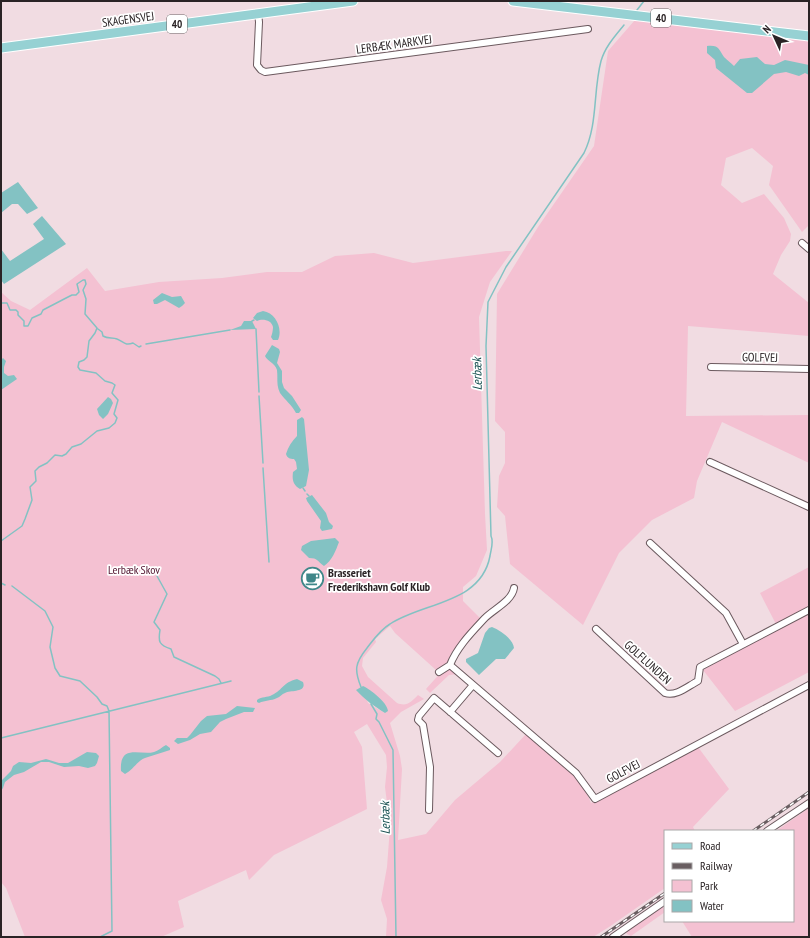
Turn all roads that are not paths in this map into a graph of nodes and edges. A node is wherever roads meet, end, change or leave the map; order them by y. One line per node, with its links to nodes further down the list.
1 (353, 1): 4 (main road, SKAGENSVEJ / 40)
2 (513, 1): 3 (main road, 40)
3 (529, 2): 6 (main road, 40)
4 (258, 13): 5 (street, LERBÆK MARKVEJ); 7 (main road, SKAGENSVEJ / 40)
5 (588, 28)
6 (809, 36)
7 (1, 48)
8 (802, 243): 9 (street)
9 (809, 249)
10 (711, 367): 11 (street, GOLFVEJ)
11 (809, 369)
12 (710, 462): 13 (street)
13 (809, 508)
14 (650, 543): 18 (street)
15 (514, 588): 19 (street)
16 (809, 610): 18 (street, GOLFLUNDEN)
17 (596, 629): 18 (street, GOLFLUNDEN)
18 (743, 644)
19 (450, 665): 20 (street); 21 (street, GOLFVEJ)
20 (439, 672)
21 (473, 685): 22 (street, GOLFVEJ); 23 (street)
22 (809, 685)
23 (450, 712): 24 (street); 26 (street)
24 (498, 753)
25 (809, 802): 27 (street)
26 (429, 810)
27 (768, 830)
28 (664, 902): 29 (street)
29 (613, 937)

